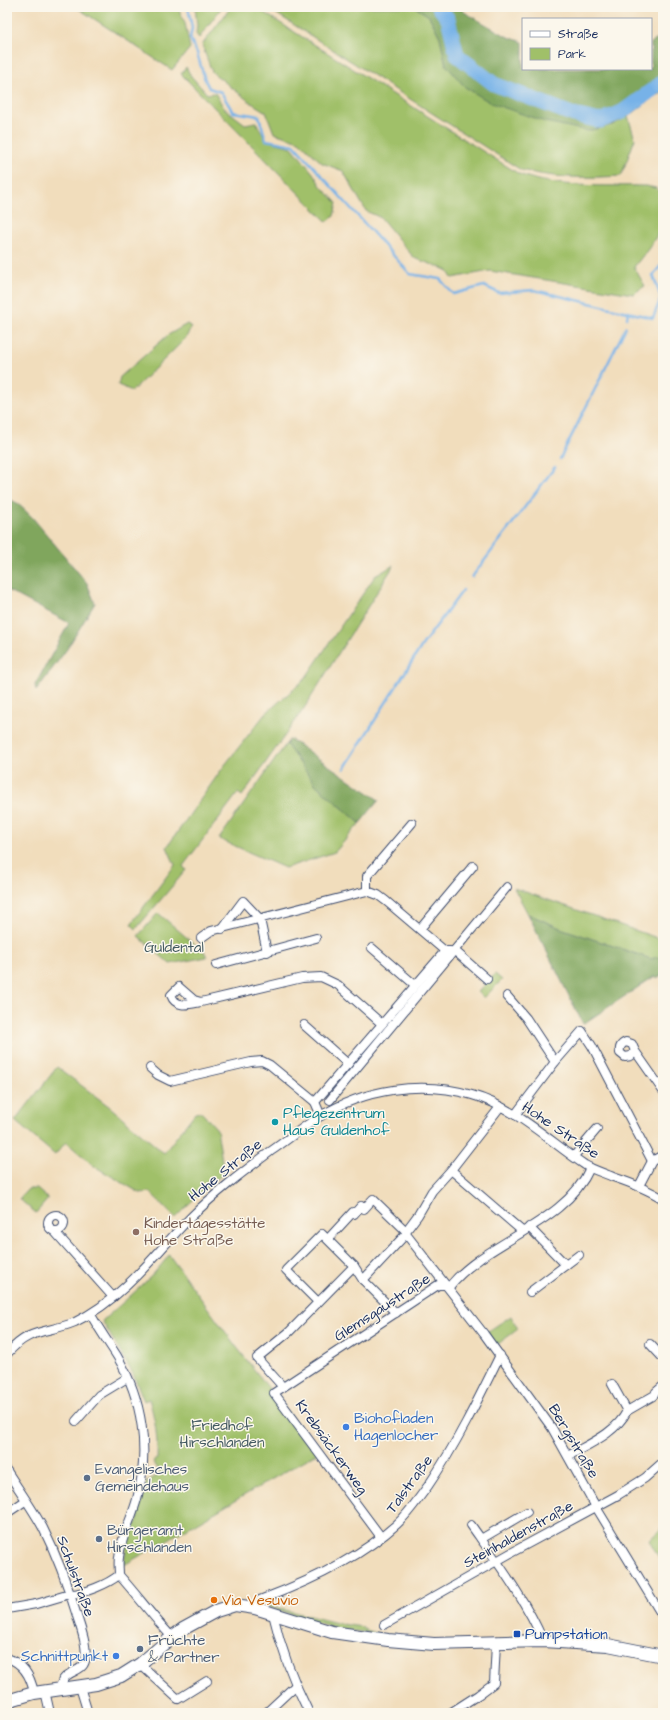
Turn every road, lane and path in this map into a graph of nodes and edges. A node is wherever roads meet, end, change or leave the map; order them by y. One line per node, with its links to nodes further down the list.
1 (412, 823): 4 (street)
2 (473, 866): 7 (street)
3 (507, 887): 11 (street)
4 (367, 891): 5 (street); 7 (street)
5 (260, 919): 6 (street); 6 (street); 12 (street)
6 (222, 929): 8 (street)
7 (420, 929): 13 (street)
8 (201, 938)
9 (316, 938): 12 (street)
10 (372, 948): 16 (street)
11 (455, 951): 13 (street); 15 (street); 26 (street)
12 (267, 952): 14 (street)
13 (445, 952): 16 (street)
14 (216, 965)
15 (487, 979)
16 (415, 985): 19 (street)
17 (507, 996): 22 (street)
18 (201, 1002): 19 (street)
19 (382, 1024): 23 (street)
20 (304, 1025): 23 (street)
21 (634, 1051): 25 (street)
22 (555, 1062): 29 (street); 34 (street)
23 (348, 1064): 27 (street)
24 (150, 1068): 27 (street)
25 (663, 1091)
26 (330, 1100)
27 (315, 1102): 30 (street)
28 (500, 1107): 29 (street, Hohe Straße); 30 (street, Hohe Straße); 36 (street)
29 (514, 1115): 33 (street, Hohe Straße)
30 (321, 1116): 49 (street, Hohe Straße)
31 (597, 1129): 33 (street)
32 (663, 1155): 34 (street)
33 (574, 1156): 35 (street, Hohe Straße)
34 (652, 1162): 37 (street)
35 (590, 1168): 37 (street, Hohe Straße); 39 (street, Glemsgaustraße)
36 (451, 1170): 39 (street); 41 (street)
37 (639, 1186): 38 (street, Hohe Straße)
38 (663, 1199)
39 (526, 1229): 44 (street); 47 (street, Glemsgaustraße)
40 (55, 1232): 49 (street)
41 (406, 1232): 42 (street, Bergstraße); 46 (street); 47 (street, Bergstraße)
42 (328, 1239): 45 (street); 50 (street)
43 (579, 1255): 44 (street)
44 (566, 1265): 48 (street)
45 (354, 1266): 46 (street); 50 (street)
46 (363, 1280): 51 (street)
47 (449, 1287): 51 (street, Glemsgaustraße); 55 (street, Bergstraße)
48 (530, 1292)
49 (113, 1297): 52 (street, Hohe Straße)
50 (318, 1302): 60 (street)
51 (396, 1313): 60 (street, Glemsgaustraße)
52 (91, 1315): 54 (street, Hohe Straße); 57 (street)
53 (650, 1344): 56 (street)
54 (7, 1354)
55 (500, 1355): 64 (street, Bergstraße); 72 (street, Talstraße)
56 (663, 1358)
57 (127, 1378): 63 (street); 75 (street)
58 (612, 1384): 62 (street)
59 (663, 1386): 62 (street)
60 (282, 1387): 61 (street, Glemsgaustraße)
61 (274, 1393): 72 (street, Krebsäckerweg)
62 (627, 1410): 64 (street)
63 (76, 1421)
64 (568, 1456): 68 (street, Bergstraße)
65 (663, 1462): 68 (street, Steinhaldenstraße)
66 (7, 1471): 67 (street, Schulstraße)
67 (25, 1501): 70 (street); 76 (street, Schulstraße)
68 (596, 1506): 74 (street, Steinhaldenstraße); 80 (street, Bergstraße)
69 (527, 1512): 73 (street)
70 (7, 1513)
71 (471, 1525): 73 (street)
72 (381, 1538): 77 (street, Talstraße)
73 (481, 1539): 74 (street)
74 (496, 1562): 81 (street, Steinhaldenstraße); 83 (street)
75 (119, 1575): 76 (street); 82 (street)
76 (70, 1594): 78 (street); 91 (street, Schulstraße)
77 (255, 1608): 79 (street); 82 (street)
78 (7, 1609)
79 (273, 1614): 84 (street); 89 (street)
80 (663, 1617)
81 (384, 1626)
82 (172, 1637): 87 (street)
83 (543, 1641): 84 (street); 85 (street)
84 (496, 1643): 98 (street)
85 (663, 1656)
86 (7, 1658): 92 (street)
87 (140, 1664): 88 (street); 90 (street)
88 (207, 1681)
89 (296, 1685): 96 (street); 97 (street)
90 (80, 1687): 91 (street); 95 (street)
91 (60, 1688): 92 (street)
92 (40, 1692): 93 (street); 94 (street)
93 (7, 1701)
94 (50, 1713)
95 (88, 1713)
96 (266, 1713)
97 (309, 1713)
98 (450, 1713)

